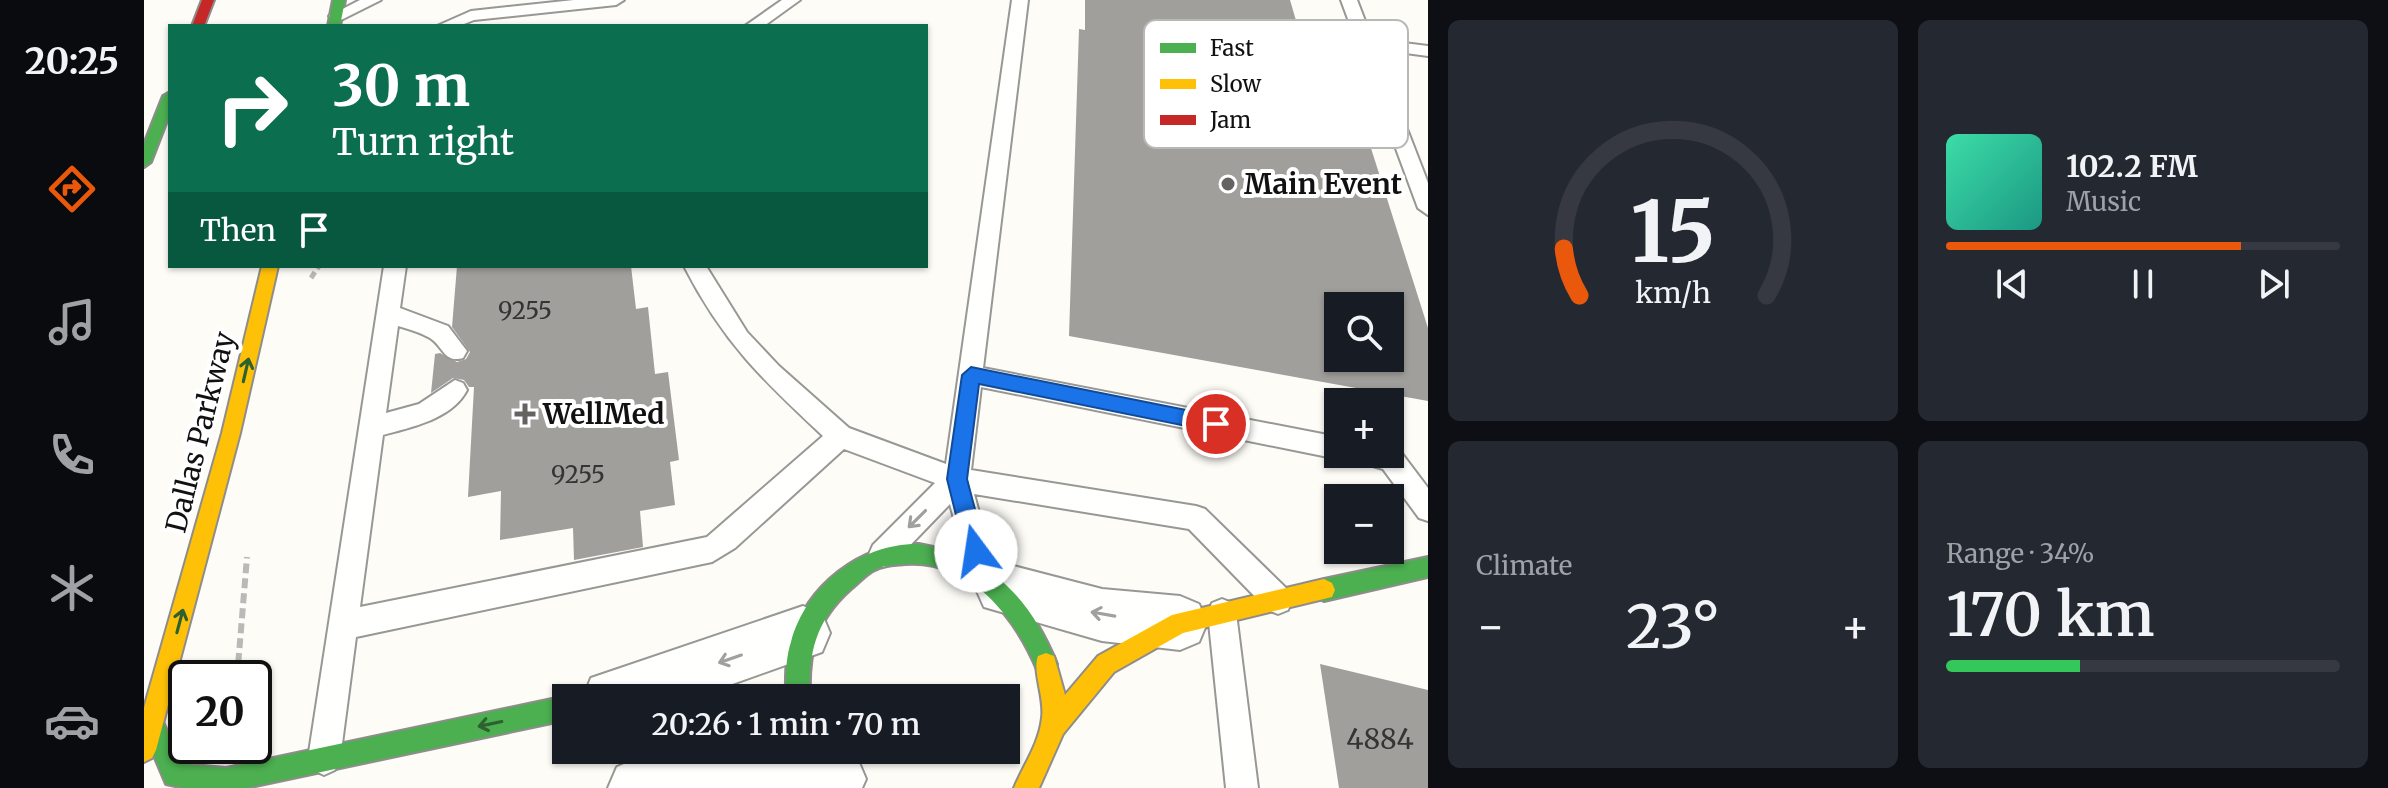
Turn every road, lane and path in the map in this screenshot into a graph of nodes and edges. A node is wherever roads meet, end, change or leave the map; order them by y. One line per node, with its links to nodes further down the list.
1 (208, 0): 10 (main road)
2 (373, 0): 8 (lane)
3 (616, 0): 7 (lane)
4 (792, 0): 12 (lane)
5 (1020, 0): 24 (lane)
6 (1349, 0): 9 (lane)
7 (578, 2): 11 (lane)
8 (336, 14)
9 (1356, 20)
10 (199, 24)
11 (450, 24)
12 (756, 24)
13 (1408, 48): 14 (lane)
14 (1428, 51)
15 (168, 101): 17 (main road)
16 (1405, 148): 18 (lane)
17 (144, 162)
18 (1428, 208)
19 (270, 268): 42 (main road, Dallas Parkway, one-way to 19)
20 (395, 268): 22 (lane)
21 (696, 268): 27 (lane)
22 (388, 313): 23 (lane); 26 (lane)
23 (455, 351)
24 (971, 375): 28 (lane); 30 (lane)
25 (455, 390): 26 (lane)
26 (371, 428): 37 (lane)
27 (840, 436): 30 (lane); 37 (lane)
28 (1324, 445)
29 (1398, 468): 31 (lane)
30 (957, 479): 32 (lane, one-way to 32); 34 (lane); 35 (lane)
31 (1428, 509)
32 (877, 560): 34 (main road); 38 (main road)
33 (1428, 567): 35 (main road)
34 (992, 582): 36 (street, one-way to 34); 43 (main road)
35 (1278, 600): 36 (main road)
36 (1201, 618): 43 (main road); 49 (lane)
37 (342, 625): 45 (lane)
38 (803, 633): 39 (street, one-way to 39); 40 (main road)
39 (652, 684)
40 (798, 684)
41 (552, 711): 45 (main road, one-way to 45)
42 (152, 723): 44 (main road, Dallas Parkway); 45 (main road)
43 (1053, 727): 48 (main road)
44 (144, 750)
45 (324, 759)
46 (833, 772): 47 (street)
47 (638, 788)
48 (1026, 788)
49 (1242, 788)

